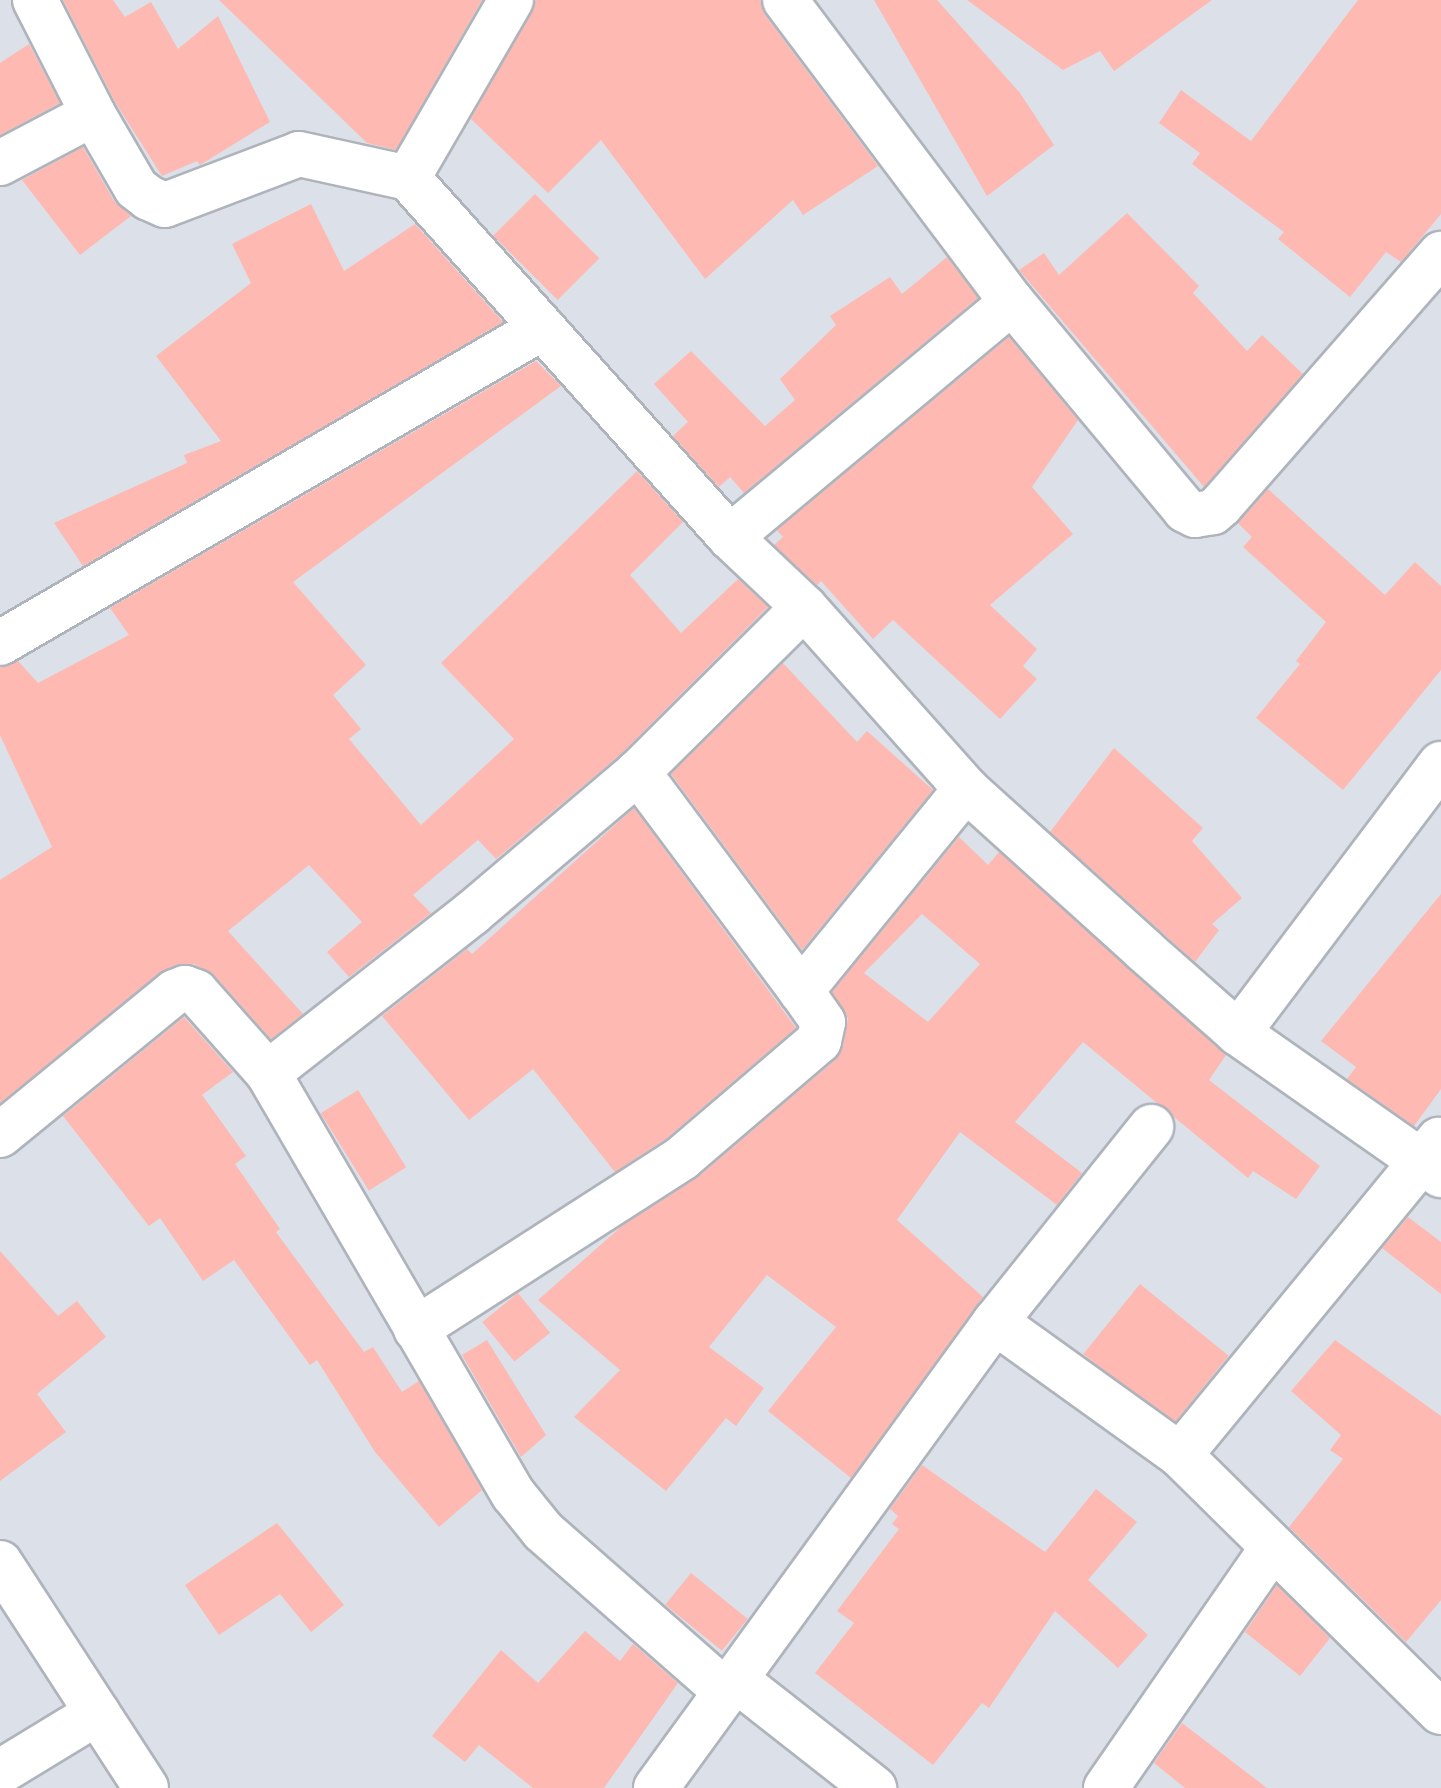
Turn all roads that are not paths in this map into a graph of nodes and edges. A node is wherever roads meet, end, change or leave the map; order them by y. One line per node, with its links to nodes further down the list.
1 (35, 0): 4 (street)
2 (511, 0): 6 (street)
3 (785, 0): 8 (street)
4 (93, 114): 5 (street); 6 (street)
5 (0, 163)
6 (408, 178): 9 (street)
7 (1441, 254): 8 (street)
8 (1012, 302): 10 (street)
9 (542, 328): 10 (street); 12 (street)
10 (730, 537): 11 (street)
11 (804, 607): 14 (street); 15 (street)
12 (0, 643)
13 (1441, 764): 17 (street)
14 (638, 772): 16 (street); 18 (street)
15 (966, 789): 16 (street); 17 (street)
16 (801, 991): 23 (street)
17 (1238, 1033): 21 (street)
18 (268, 1073): 19 (street); 23 (street)
19 (5, 1119)
20 (1151, 1127): 22 (street)
21 (1434, 1157): 24 (street)
22 (995, 1322): 24 (street); 27 (street)
23 (416, 1329): 27 (street)
24 (1180, 1455): 25 (street)
25 (1273, 1547): 28 (street); 34 (street)
26 (0, 1563): 29 (street)
27 (730, 1685): 32 (street); 33 (street)
28 (1441, 1712)
29 (97, 1713): 30 (street); 31 (street)
30 (0, 1772)
31 (146, 1788)
32 (656, 1788)
33 (874, 1788)
34 (1106, 1788)

